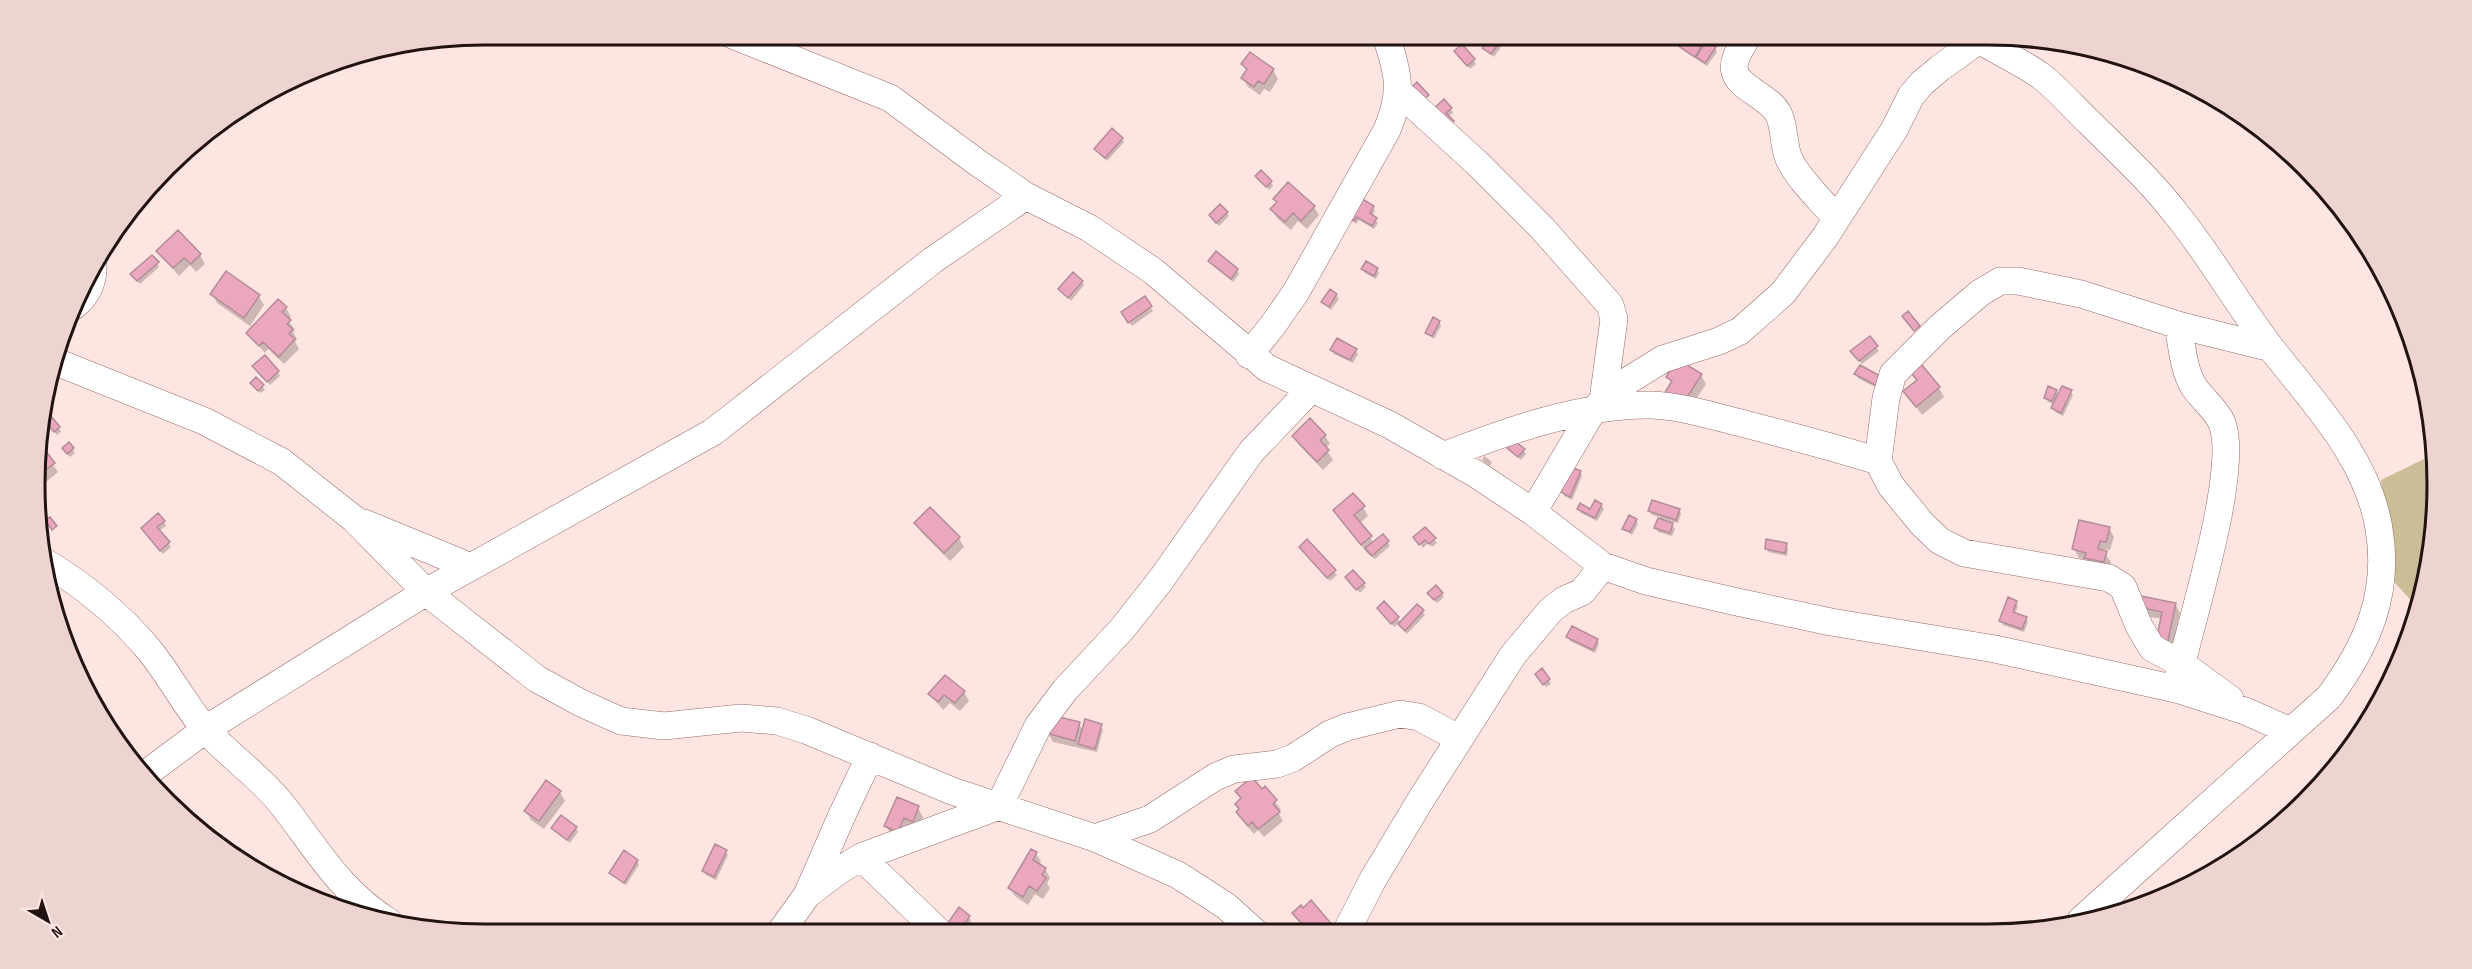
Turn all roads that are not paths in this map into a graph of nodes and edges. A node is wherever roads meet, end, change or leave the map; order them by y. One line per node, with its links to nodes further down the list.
1 (758, 45): 7 (street)
2 (1389, 45): 6 (street)
3 (1743, 45): 8 (street)
4 (1966, 45): 8 (street)
5 (1989, 45): 10 (street)
6 (1398, 91): 11 (street); 14 (street)
7 (1026, 196): 11 (street); 21 (street)
8 (1836, 218): 14 (street)
9 (2178, 325): 10 (street); 16 (street); 23 (street)
10 (2271, 348): 25 (street)
11 (1249, 355): 13 (street)
12 (62, 364): 18 (street)
13 (1311, 389): 15 (street); 29 (street)
14 (1598, 406): 15 (street); 16 (street); 17 (street)
15 (1443, 456): 17 (street)
16 (1878, 461): 23 (street)
17 (1533, 512): 19 (street)
18 (354, 519): 21 (street); 22 (street)
19 (1603, 566): 23 (street); 26 (street)
20 (53, 567): 24 (street)
21 (471, 567): 22 (street)
22 (426, 592): 24 (street); 27 (street)
23 (2179, 676): 25 (street)
24 (206, 729): 28 (street); 33 (street)
25 (2290, 731): 34 (street)
26 (1458, 738): 30 (street); 38 (street)
27 (870, 756): 29 (street); 32 (street)
28 (151, 770)
29 (999, 806): 30 (street); 31 (street)
30 (1095, 838): 37 (street)
31 (861, 857): 32 (street); 36 (street)
32 (807, 895): 35 (street)
33 (372, 909)
34 (2090, 912)
35 (786, 924)
36 (931, 924)
37 (1246, 924)
38 (1351, 924)

